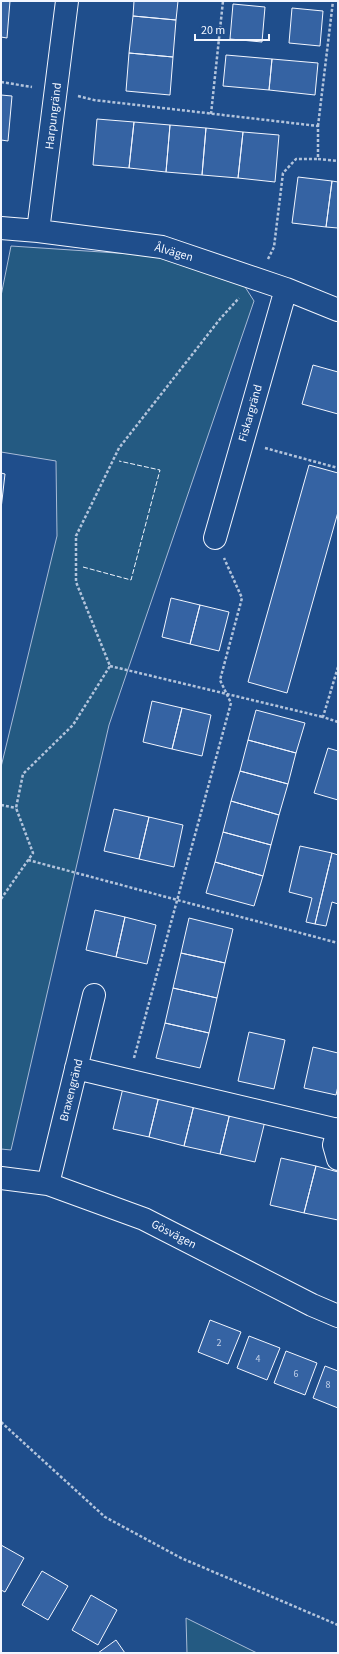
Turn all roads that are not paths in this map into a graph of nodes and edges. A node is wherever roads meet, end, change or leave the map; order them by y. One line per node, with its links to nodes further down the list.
1 (67, 1): 3 (street, Harpungränd)
2 (1, 228): 3 (street, Ålvägen)
3 (38, 231): 4 (street, Ålvägen)
4 (286, 289): 5 (street, Ålvägen); 6 (street, Fiskargränd)
5 (338, 310)
6 (215, 538)
7 (94, 995): 8 (street, Braxengränd)
8 (76, 1068): 9 (street); 12 (street, Braxengränd)
9 (338, 1130): 10 (street)
10 (338, 1159)
11 (1, 1178): 12 (street, Gösvägen)
12 (48, 1184): 13 (street, Gösvägen)
13 (338, 1316)

